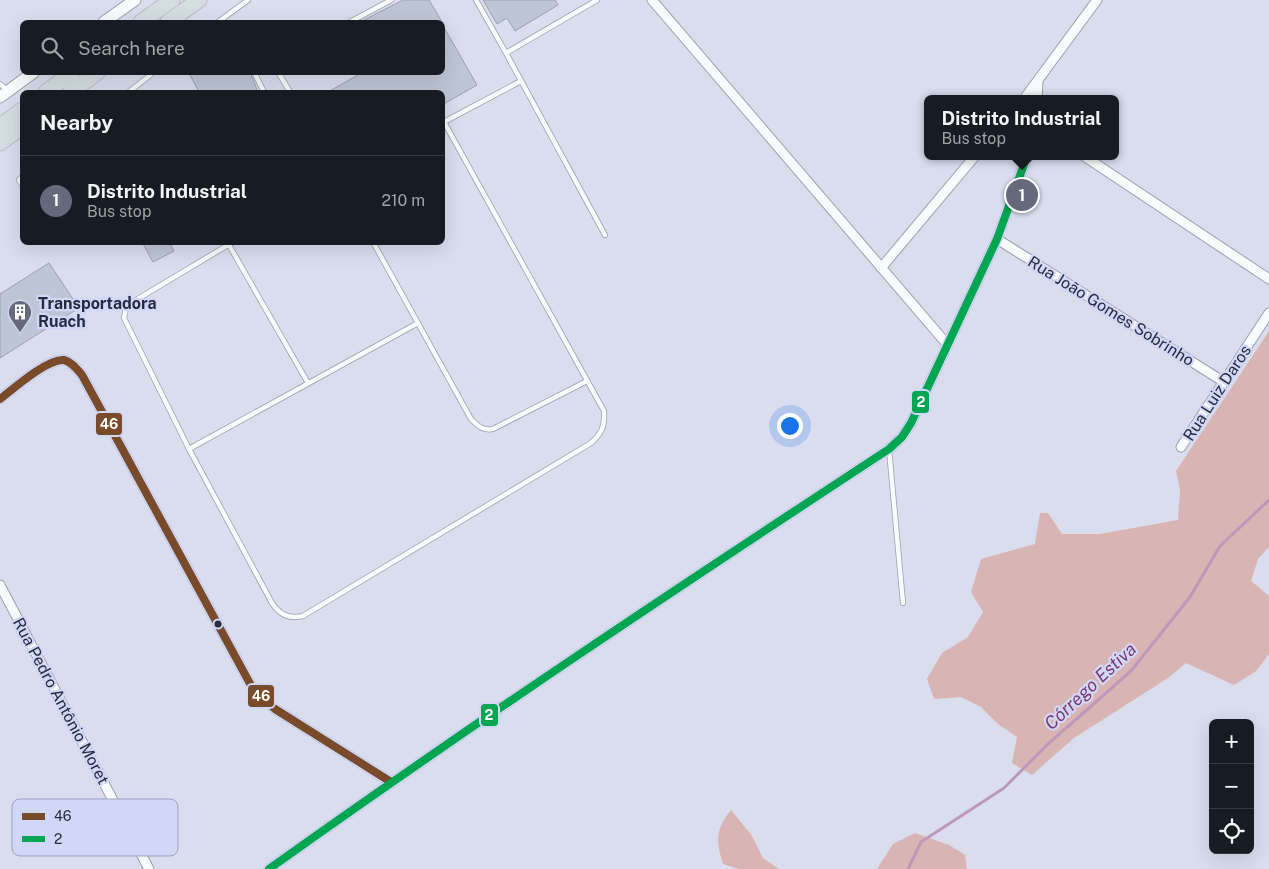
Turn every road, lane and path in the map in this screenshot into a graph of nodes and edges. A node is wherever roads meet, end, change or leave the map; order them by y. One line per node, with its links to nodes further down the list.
1 (135, 0): 11 (street)
2 (172, 0): 12 (highway)
3 (199, 0): 13 (highway)
4 (248, 0): 14 (lane)
5 (391, 0): 15 (lane)
6 (476, 0): 16 (lane)
7 (597, 0): 10 (lane)
8 (652, 0): 47 (street)
9 (1097, 0): 24 (street)
10 (589, 2): 16 (lane)
11 (107, 20)
12 (145, 20)
13 (171, 20)
14 (224, 20)
15 (354, 20)
16 (506, 53): 23 (lane)
17 (29, 75): 25 (street)
18 (69, 75): 26 (highway)
19 (94, 75): 27 (highway)
20 (150, 75): 28 (lane)
21 (256, 75): 29 (lane)
22 (280, 75): 30 (lane)
23 (521, 81): 34 (lane); 42 (lane)
24 (1038, 82): 31 (street); 32 (street)
25 (3, 90)
26 (49, 90)
27 (73, 90)
28 (132, 90)
29 (263, 90)
30 (289, 90)
31 (1027, 95)
32 (1036, 95)
33 (20, 111): 35 (highway)
34 (445, 122)
35 (0, 126)
36 (445, 127): 52 (lane)
37 (20, 128): 38 (highway)
38 (0, 143)
39 (972, 160): 47 (street)
40 (1026, 160): 43 (street)
41 (1090, 160): 48 (street)
42 (604, 234)
43 (997, 239): 51 (street); 53 (street, Rua João Gomes Sobrinho)
44 (229, 245): 57 (lane)
45 (232, 245): 54 (lane)
46 (375, 245): 50 (lane)
47 (881, 268): 51 (street)
48 (1269, 279)
49 (1269, 313): 53 (street, Rua Luiz Daros)
50 (418, 323): 52 (lane); 54 (lane)
51 (946, 343): 58 (street)
52 (587, 381): 57 (lane)
53 (1224, 382): 56 (street, Rua Luiz Daros)
54 (308, 383): 57 (lane)
55 (0, 399): 61 (street)
56 (1181, 447)
57 (189, 449)
58 (889, 449): 60 (lane); 61 (street)
59 (0, 586): 62 (street, Rua Pedro Antônio Moret)
60 (903, 603)
61 (391, 782): 65 (street)
62 (113, 799)
63 (143, 856): 64 (street, Rua Pedro Antônio Moret)
64 (150, 869)
65 (269, 869)

